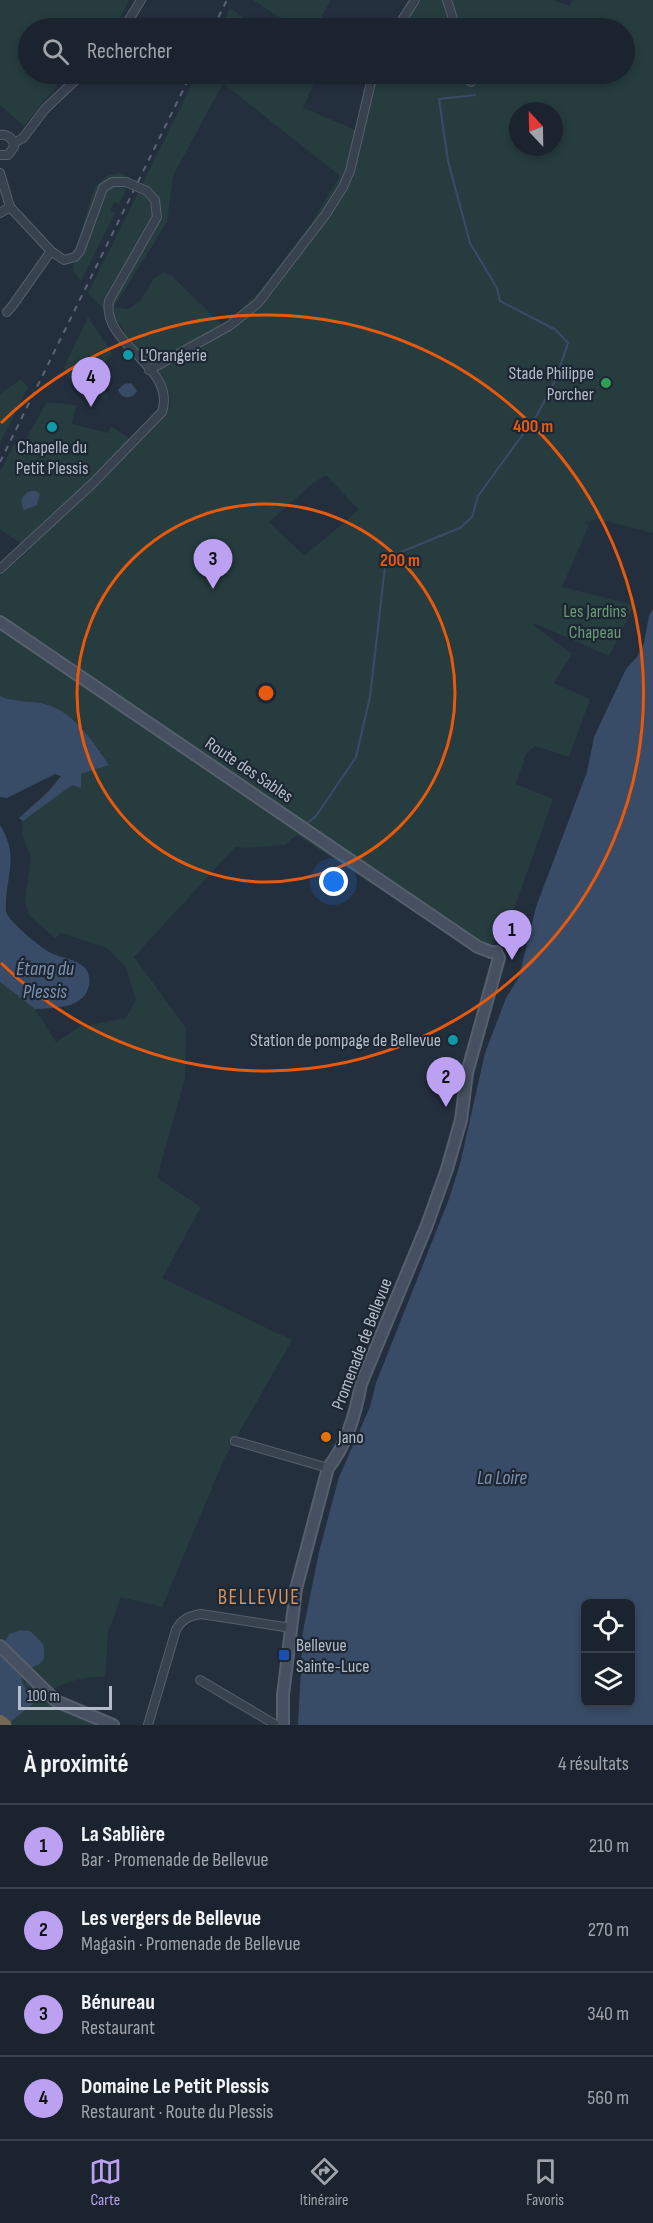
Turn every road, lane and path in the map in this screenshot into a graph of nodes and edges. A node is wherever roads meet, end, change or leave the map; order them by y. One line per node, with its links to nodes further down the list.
1 (141, 0): 4 (street)
2 (416, 0): 5 (street)
3 (447, 0): 6 (street)
4 (130, 18)
5 (404, 18)
6 (453, 18)
7 (71, 84): 10 (street)
8 (371, 84): 17 (street)
9 (0, 135): 10 (street)
10 (14, 143): 11 (street)
11 (0, 156)
12 (0, 173): 13 (street)
13 (10, 207): 14 (street); 15 (street)
14 (0, 213)
15 (51, 251): 16 (street); 17 (street, bridge)
16 (7, 312)
17 (149, 370): 18 (street)
18 (0, 569)
19 (0, 621): 20 (street, Route des Sables)
20 (491, 958): 22 (street, Promenade de Bellevue)
21 (235, 1441): 22 (street)
22 (328, 1468): 23 (street, Promenade de Bellevue)
23 (291, 1628): 29 (street); 31 (street, Promenade de Bellevue)
24 (0, 1647): 28 (street)
25 (200, 1680): 30 (street)
26 (0, 1722): 27 (highway)
27 (4, 1725)
28 (113, 1725)
29 (148, 1725)
30 (276, 1725)
31 (283, 1725)

